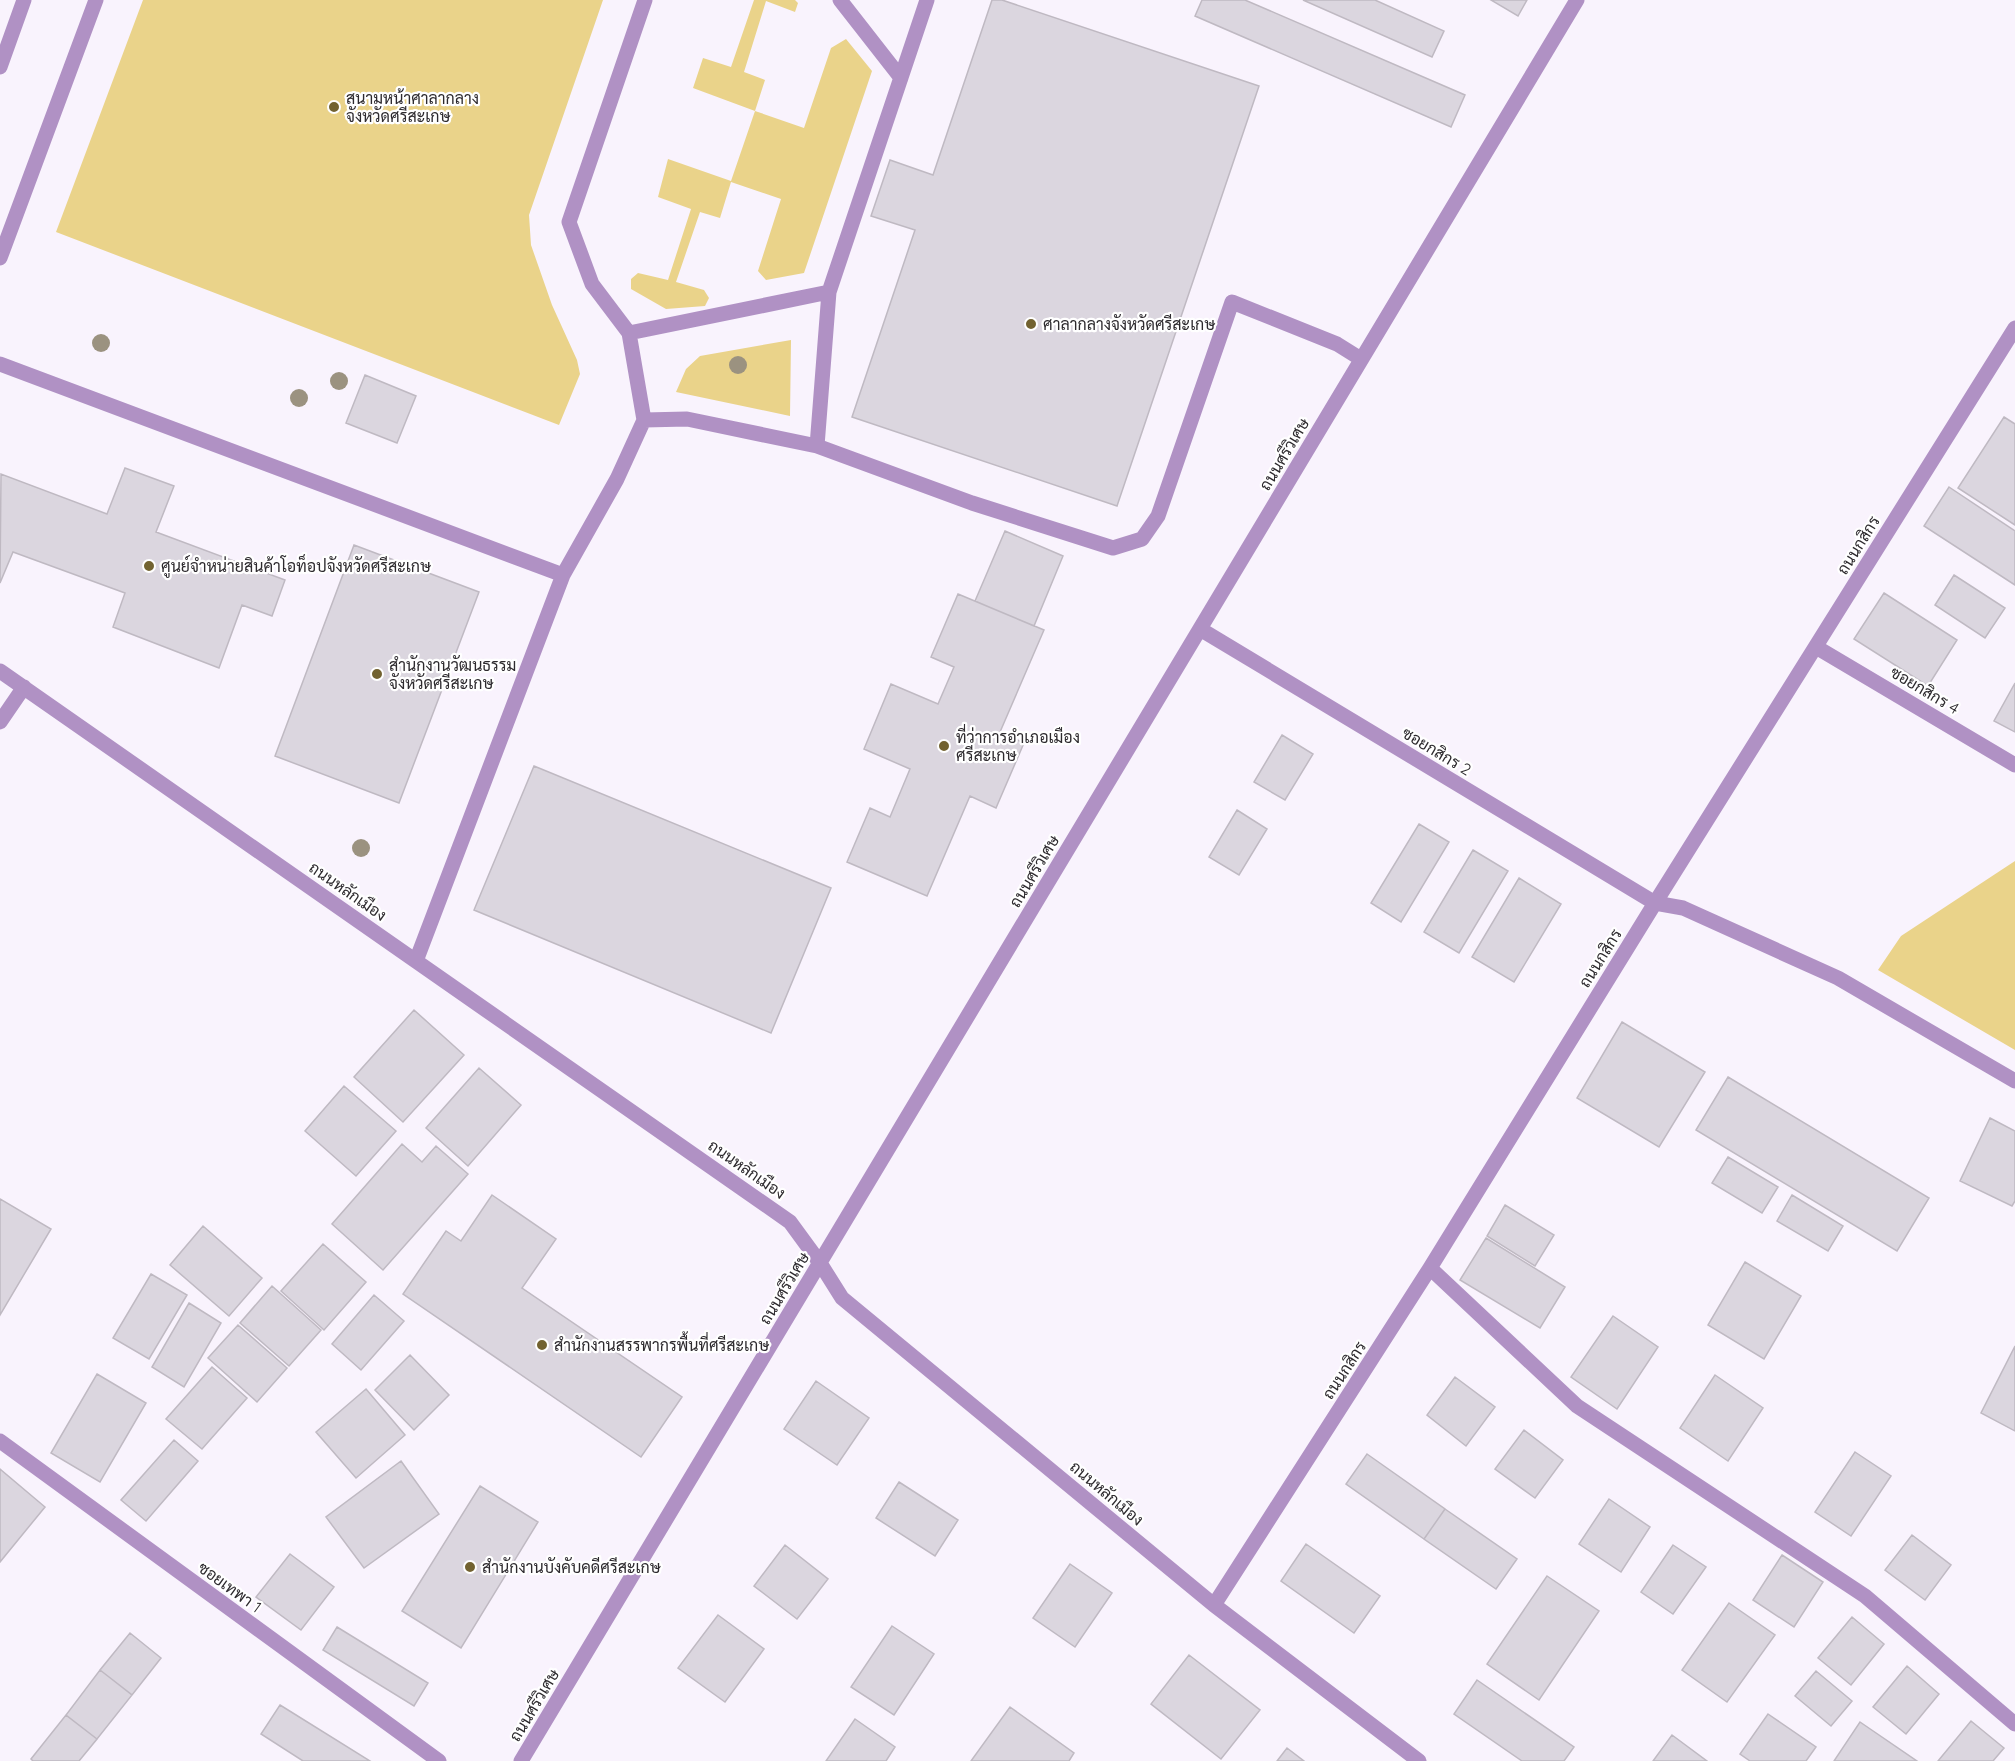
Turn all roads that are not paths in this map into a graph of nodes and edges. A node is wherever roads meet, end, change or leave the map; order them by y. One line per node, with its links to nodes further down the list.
1 (24, 0): 7 (street)
2 (96, 0): 9 (street)
3 (645, 0): 12 (street)
4 (840, 0): 8 (street)
5 (927, 0): 8 (street)
6 (1577, 0): 13 (street, ถนนศรีวิเศษ)
7 (0, 67)
8 (900, 78): 10 (street)
9 (0, 258)
10 (829, 292): 12 (street); 16 (street)
11 (2015, 328): 19 (street, ถนนกสิกร)
12 (629, 333): 15 (street)
13 (1361, 359): 16 (street); 18 (street, ถนนศรีวิเศษ)
14 (0, 364): 17 (street)
15 (644, 420): 16 (street); 17 (street)
16 (817, 446)
17 (563, 575): 25 (street)
18 (1200, 629): 24 (street, ซอยกสิกร 2); 27 (street, ถนนศรีวิเศษ)
19 (1816, 647): 23 (street, ซอยกสิกร 4); 24 (street, ถนนกสิกร)
20 (0, 670): 21 (street, ถนนหลักเมือง)
21 (24, 687): 22 (street); 25 (street, ถนนหลักเมือง)
22 (0, 722)
23 (2015, 765)
24 (1655, 903): 26 (street); 28 (street, ถนนกสิกร)
25 (416, 961): 27 (street, ถนนหลักเมือง)
26 (2015, 1081)
27 (820, 1263): 30 (street, ถนนหลักเมือง); 33 (street, ถนนศรีวิเศษ)
28 (1430, 1268): 30 (street, ถนนกสิกร); 31 (street)
29 (0, 1441): 32 (street, ซอยเทพา 1)
30 (1214, 1605): 34 (street, ถนนหลักเมือง)
31 (2015, 1724)
32 (439, 1761)
33 (521, 1761)
34 (1419, 1761)

